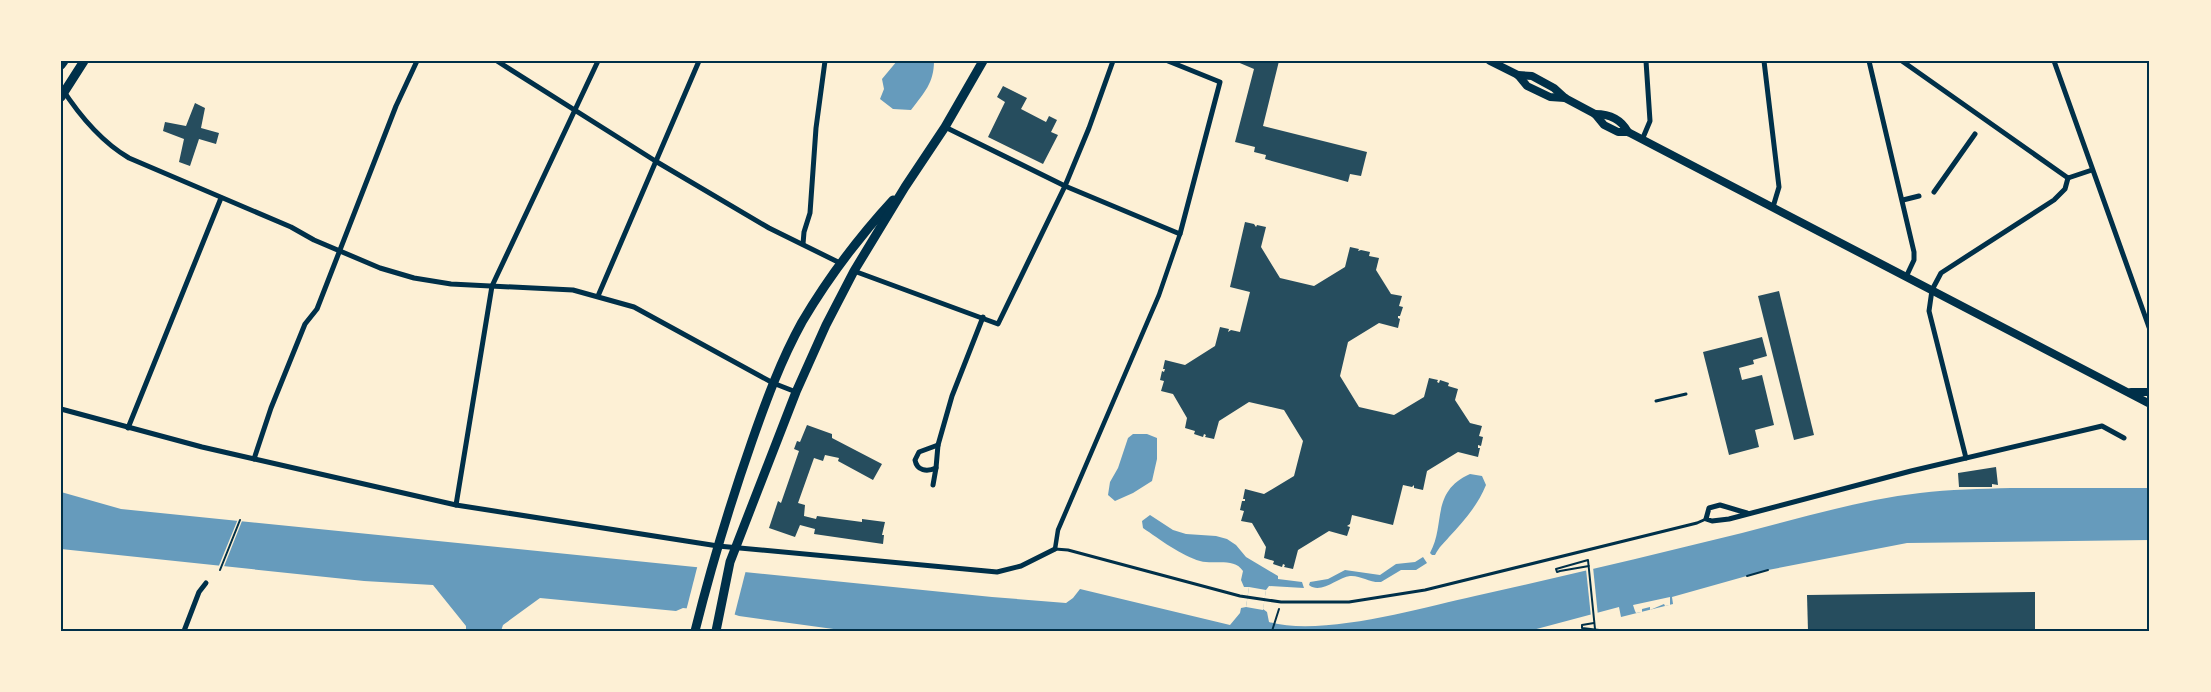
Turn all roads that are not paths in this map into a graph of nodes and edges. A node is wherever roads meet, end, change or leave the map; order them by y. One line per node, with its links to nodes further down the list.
1 (64, 61): 17 (main road)
2 (84, 61): 18 (main road)
3 (417, 61): 35 (street)
4 (496, 61): 19 (street)
5 (598, 61): 19 (street)
6 (699, 61): 23 (street)
7 (825, 61): 34 (street)
8 (983, 61): 20 (main road)
9 (1113, 61): 26 (street)
10 (1168, 61): 33 (street)
11 (1490, 61): 22 (street)
12 (1646, 61): 22 (street)
13 (1764, 61): 32 (street)
14 (1869, 61): 31 (street)
15 (1902, 61): 25 (street)
16 (2054, 61): 24 (street)
17 (61, 65)
18 (62, 92): 30 (street)
19 (575, 111): 23 (street); 39 (street)
20 (945, 127): 26 (street); 27 (main road)
21 (1975, 134): 28 (street)
22 (1642, 140): 32 (street)
23 (657, 162): 34 (street); 41 (street)
24 (2092, 170): 25 (street); 43 (street)
25 (2068, 178): 40 (street)
26 (1065, 186): 33 (street); 42 (street)
27 (905, 187): 36 (main road); 37 (main road)
28 (1934, 192)
29 (1919, 196): 31 (street)
30 (221, 198): 35 (street); 52 (street)
31 (1903, 200): 38 (street)
32 (1773, 207): 38 (street)
33 (1180, 234): 64 (street)
34 (804, 244): 36 (street)
35 (338, 251): 39 (street); 56 (street)
36 (840, 263): 37 (main road); 44 (main road)
37 (854, 271): 42 (street); 46 (main road)
38 (1906, 277): 40 (street)
39 (492, 286): 41 (street); 59 (street)
40 (1932, 290): 45 (street); 55 (street)
41 (598, 296): 44 (street)
42 (983, 317): 54 (street)
43 (2150, 330)
44 (773, 383): 46 (street); 62 (main road)
45 (2124, 391): 47 (street); 50 (street)
46 (796, 392): 63 (main road)
47 (2150, 392)
48 (1686, 394): 49 (lane)
49 (1656, 401)
50 (2150, 404)
51 (61, 409): 52 (street)
52 (128, 428): 56 (street)
53 (2124, 438): 55 (street)
54 (938, 445): 57 (street); 57 (street)
55 (1966, 458): 60 (street)
56 (254, 459): 59 (street)
57 (936, 468): 58 (street)
58 (933, 485)
59 (456, 505): 62 (street)
60 (1747, 513): 61 (street); 61 (street)
61 (1706, 519): 64 (lane)
62 (718, 546): 63 (street); 67 (main road)
63 (736, 547): 64 (street); 68 (main road)
64 (1055, 549)
65 (206, 583): 66 (street)
66 (184, 631)
67 (695, 631)
68 (716, 631)

